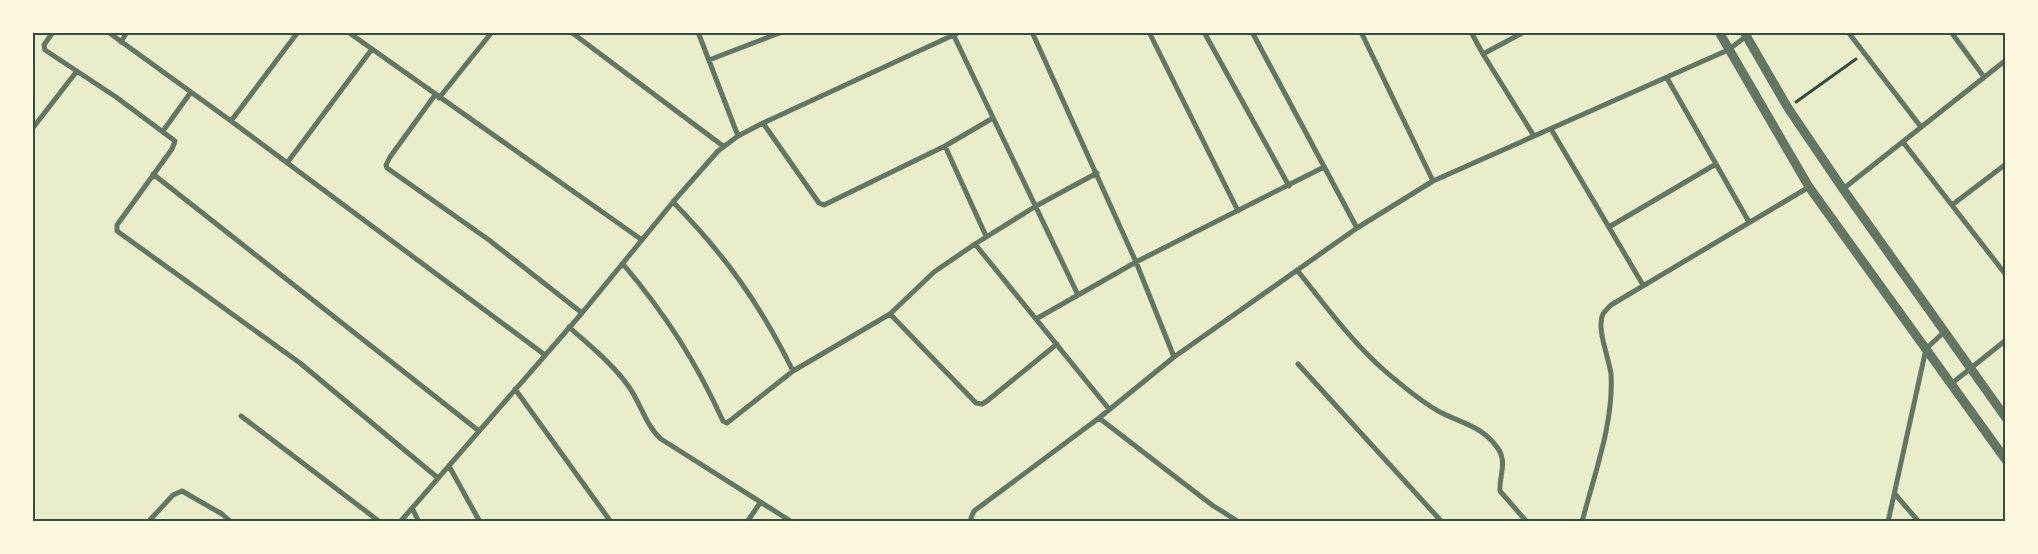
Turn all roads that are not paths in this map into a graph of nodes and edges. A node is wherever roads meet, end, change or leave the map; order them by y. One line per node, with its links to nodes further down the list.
1 (53, 32): 31 (street)
2 (108, 32): 25 (street)
3 (128, 32): 25 (street)
4 (298, 32): 37 (street)
5 (348, 32): 26 (street)
6 (492, 32): 35 (street)
7 (572, 32): 46 (street)
8 (698, 32): 29 (street)
9 (763, 32): 24 (street)
10 (782, 32): 24 (street)
11 (960, 32): 23 (street)
12 (1032, 32): 52 (street)
13 (1149, 32): 61 (street)
14 (1204, 32): 55 (street)
15 (1252, 32): 51 (street)
16 (1361, 32): 54 (street)
17 (1471, 32): 28 (street)
18 (1524, 32): 28 (street)
19 (1718, 32): 27 (street)
20 (1848, 32): 39 (street)
21 (1951, 32): 32 (street)
22 (1748, 34): 27 (street); 57 (street)
23 (954, 36): 36 (street); 38 (street)
24 (766, 39): 29 (street)
25 (121, 42): 34 (street)
26 (372, 49): 35 (street); 48 (street)
27 (1728, 50): 33 (street); 56 (street)
28 (1484, 54): 44 (street)
29 (709, 60): 43 (street)
30 (2006, 60): 32 (street)
31 (76, 71): 40 (street); 42 (street)
32 (1984, 77): 39 (street)
33 (1667, 78): 41 (street); 49 (street)
34 (191, 92): 37 (street); 42 (street)
35 (437, 96): 66 (street); 74 (street)
36 (993, 118): 47 (street); 60 (street)
37 (231, 121): 48 (street)
38 (763, 123): 43 (street); 47 (street)
39 (1921, 127): 45 (street)
40 (32, 129)
41 (1551, 129): 44 (street); 63 (street)
42 (163, 131): 53 (street)
43 (738, 136): 46 (street)
44 (1534, 136): 54 (street)
45 (1902, 142): 57 (street); 59 (street)
46 (723, 146): 58 (street)
47 (945, 146): 65 (street)
48 (287, 162): 82 (street)
49 (1716, 164): 62 (street); 63 (street)
50 (2006, 164): 59 (street)
51 (1324, 168): 55 (street); 64 (street)
52 (1097, 173): 60 (street); 68 (street)
53 (153, 174): 93 (street); 96 (street)
54 (1433, 181): 64 (street)
55 (1289, 186): 61 (street)
56 (1809, 187): 62 (street); 81 (street)
57 (1843, 189): 78 (street)
58 (673, 202): 66 (street); 86 (street)
59 (1952, 205): 71 (street)
60 (1036, 206): 65 (street); 73 (street)
61 (1238, 211): 68 (street)
62 (1749, 222): 72 (street)
63 (1609, 227): 72 (street)
64 (1357, 228): 70 (street)
65 (986, 236): 67 (street)
66 (642, 240): 69 (street)
67 (975, 244): 75 (street); 76 (street)
68 (1136, 262): 73 (street); 83 (street)
69 (622, 264): 74 (street); 86 (street)
70 (1298, 270): 83 (street); 112 (street)
71 (2006, 275)
72 (1643, 286): 113 (street)
73 (1078, 295): 76 (street)
74 (582, 312): 77 (street)
75 (890, 314): 80 (street); 86 (street)
76 (1036, 319): 80 (street)
77 (569, 327): 82 (street); 98 (street)
78 (1945, 331): 81 (street); 85 (street)
79 (2006, 340): 85 (street)
80 (1057, 344): 89 (street)
81 (1926, 349): 87 (street); 97 (street)
82 (545, 355): 88 (street)
83 (1174, 357): 89 (street)
84 (1298, 364): 111 (street)
85 (1971, 368): 87 (street); 92 (street)
86 (793, 371)
87 (1950, 384): 94 (street)
88 (515, 389): 93 (street); 106 (street)
89 (1109, 409): 91 (street)
90 (241, 416): 102 (street)
91 (1099, 418): 109 (street); 110 (street)
92 (2006, 418)
93 (479, 431): 95 (street)
94 (2006, 460)
95 (449, 466): 96 (street); 105 (street)
96 (438, 478): 99 (street)
97 (1895, 494): 114 (street); 115 (street)
98 (760, 503): 107 (street); 108 (street)
99 (412, 508): 103 (street); 104 (street)
100 (148, 522): 101 (street)
101 (231, 522)
102 (380, 522)
103 (400, 522)
104 (419, 522)
105 (480, 522)
106 (612, 522)
107 (747, 522)
108 (792, 522)
109 (971, 522)
110 (1240, 522)
111 (1442, 522)
112 (1527, 522)
113 (1582, 522)
114 (1888, 522)
115 (1919, 522)

